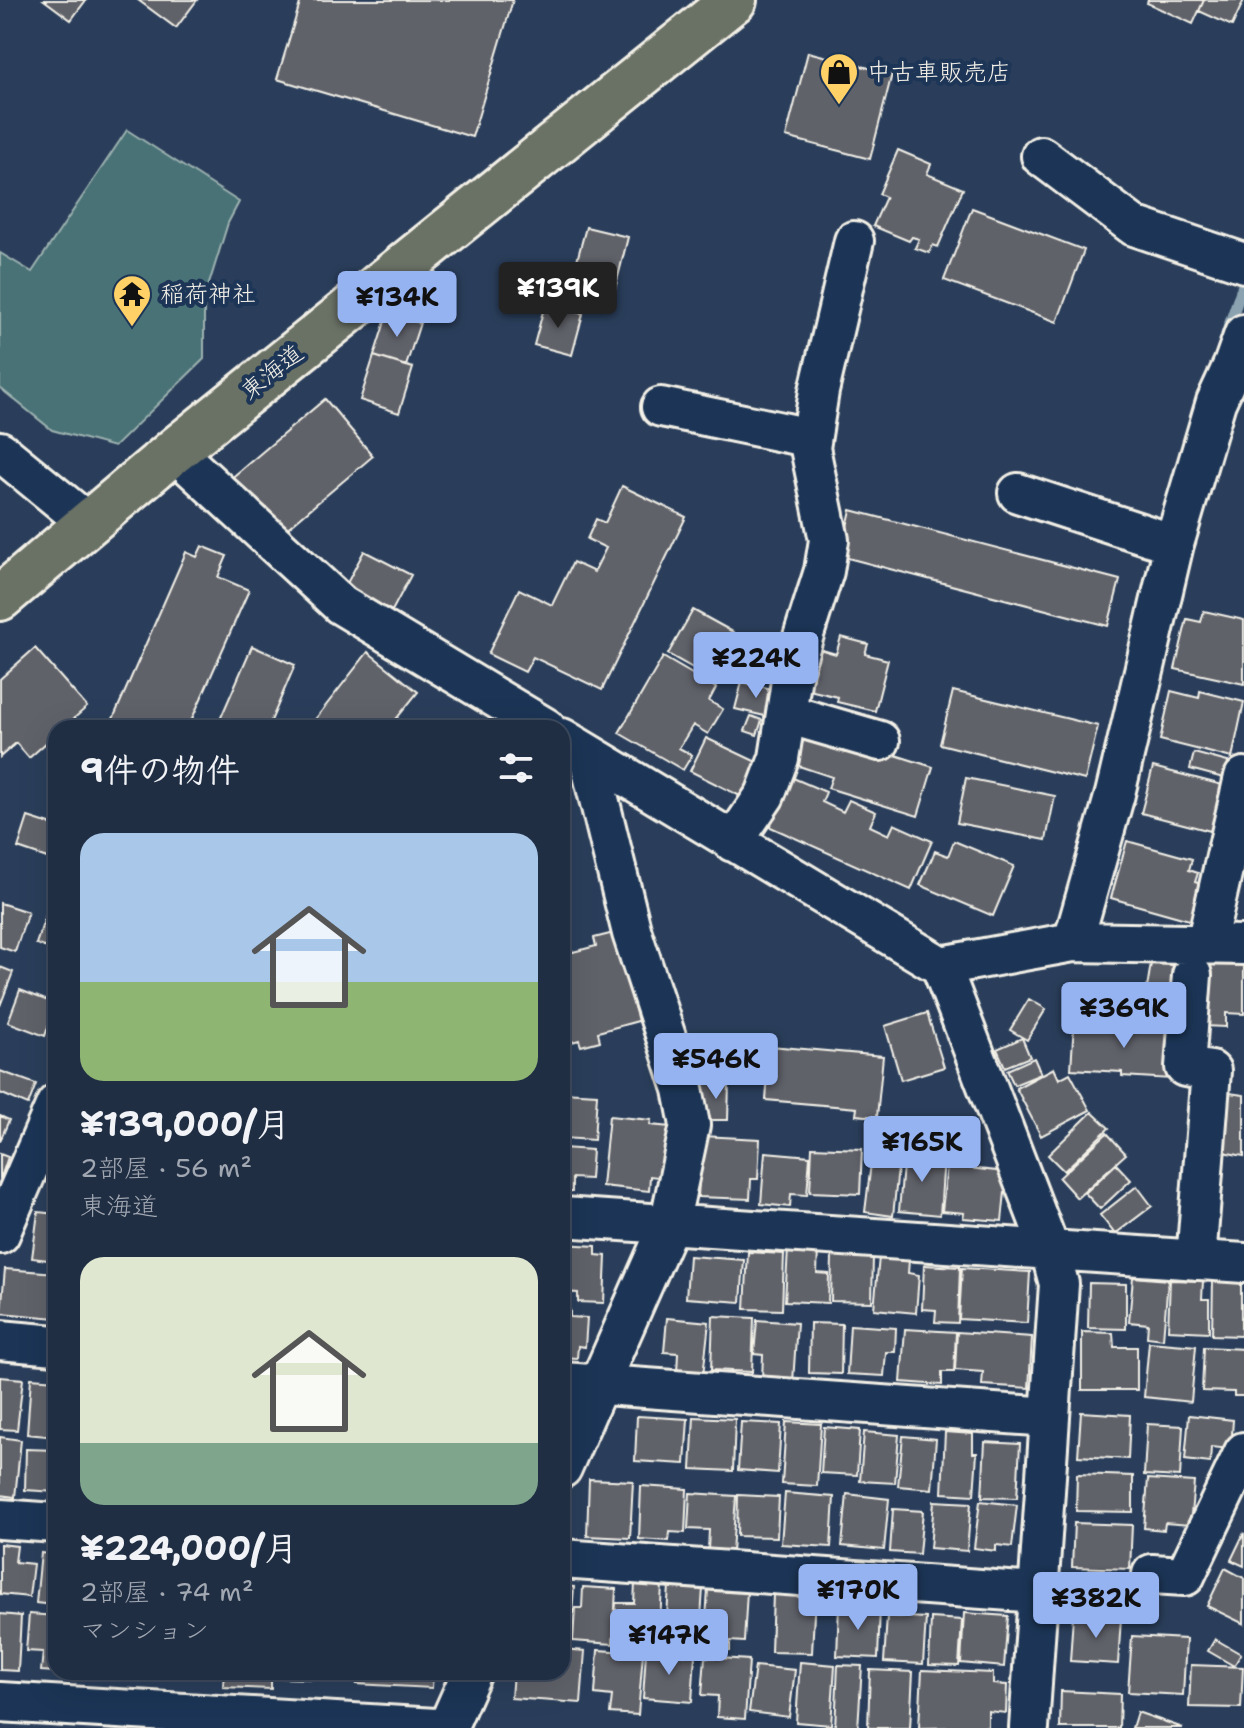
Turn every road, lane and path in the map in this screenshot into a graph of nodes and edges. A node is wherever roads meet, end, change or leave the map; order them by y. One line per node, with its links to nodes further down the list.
1 (734, 0): 9 (highway, 東海道)
2 (1041, 156): 4 (street)
3 (854, 241): 7 (street)
4 (1244, 263)
5 (1240, 356): 12 (street)
6 (661, 407): 7 (street)
7 (811, 438): 14 (street)
8 (0, 451): 11 (street)
9 (174, 451): 11 (highway, 東海道); 15 (street)
10 (1018, 493): 12 (street)
11 (88, 523): 13 (highway, 東海道)
12 (1174, 544): 20 (street)
13 (0, 598)
14 (787, 714): 16 (street); 19 (street)
15 (533, 720)
16 (880, 741)
17 (575, 746): 19 (street); 27 (street)
18 (1244, 777): 22 (street)
19 (733, 842): 23 (street)
20 (1073, 942): 22 (street); 23 (street)
21 (1244, 945): 22 (street)
22 (1199, 960): 30 (street)
23 (941, 966): 29 (street)
24 (48, 1141): 25 (street)
25 (40, 1178): 28 (street)
26 (570, 1218): 27 (street)
27 (669, 1225): 29 (street); 34 (street)
28 (0, 1234)
29 (1050, 1250): 30 (street); 35 (street)
30 (1196, 1260): 31 (street)
31 (1244, 1263)
32 (0, 1340): 33 (street)
33 (48, 1344)
34 (580, 1384): 35 (street); 36 (street)
35 (1050, 1417): 42 (street)
36 (570, 1431)
37 (1244, 1452): 41 (street)
38 (0, 1519): 39 (street)
39 (48, 1522)
40 (570, 1560): 42 (street)
41 (1152, 1574)
42 (1038, 1593): 47 (street)
43 (468, 1680): 46 (street)
44 (0, 1702): 45 (street)
45 (436, 1728)
46 (447, 1728)
47 (1029, 1728)

